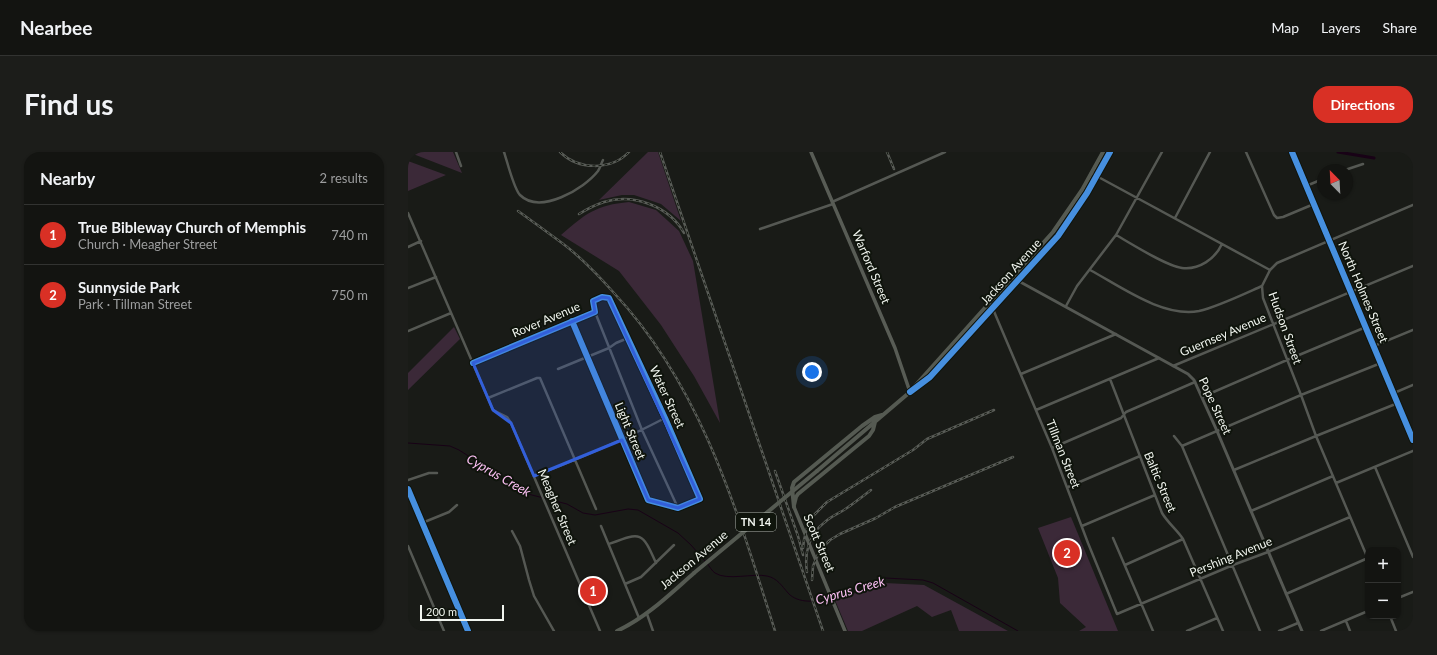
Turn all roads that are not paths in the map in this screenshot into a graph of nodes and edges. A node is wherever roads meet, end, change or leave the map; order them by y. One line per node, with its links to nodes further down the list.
1 (456, 152): 13 (street)
2 (504, 152): 11 (street)
3 (811, 152): 20 (main road, Warford Street)
4 (945, 152): 20 (street)
5 (1103, 152): 15 (main road, Jackson Avenue / TN 14)
6 (1110, 152): 16 (main road, Jackson Avenue / TN 14)
7 (1162, 152): 19 (street)
8 (1210, 152): 24 (street)
9 (1246, 152): 21 (street)
10 (1292, 152): 18 (street, North Holmes Street)
11 (603, 160)
12 (1363, 164): 14 (street)
13 (461, 166)
14 (1353, 167)
15 (1091, 173): 16 (street); 26 (main road, Jackson Avenue / TN 14)
16 (1097, 176): 19 (street); 28 (main road, Jackson Avenue / TN 14)
17 (1317, 181): 18 (street)
18 (1306, 186): 21 (street, North Holmes Street)
19 (1138, 198): 24 (street); 27 (street)
20 (833, 203): 25 (street); 70 (main road, Warford Street)
21 (1314, 204): 30 (street, North Holmes Street)
22 (1413, 205): 30 (street)
23 (408, 213): 29 (street, Meagher Street)
24 (1175, 218): 31 (street)
25 (760, 229)
26 (1053, 232): 28 (street); 37 (main road, Jackson Avenue / TN 14)
27 (1116, 235): 31 (street); 34 (street)
28 (1058, 236): 38 (main road, Jackson Avenue / TN 14)
29 (421, 241): 32 (street); 36 (street, Meagher Street)
30 (1329, 241): 35 (street); 41 (street, North Holmes Street)
31 (1222, 244): 35 (street)
32 (408, 247)
33 (1413, 266): 41 (street, Guernsey Avenue)
34 (1090, 270): 39 (street); 44 (street)
35 (1270, 270): 39 (street, Hudson Street)
36 (436, 277): 40 (street); 46 (street, Meagher Street)
37 (1013, 278): 38 (street, Pope Street); 42 (main road, Jackson Avenue / TN 14)
38 (1018, 280): 44 (street, Pope Street); 45 (main road, Jackson Avenue / TN 14)
39 (1262, 286): 49 (street, Hudson Street)
40 (408, 288)
41 (1350, 292): 49 (street, Guernsey Avenue); 50 (street, North Holmes Street)
42 (990, 302): 45 (street, Tillman Street); 57 (main road, Jackson Avenue / TN 14)
43 (613, 305): 47 (street, Rover Avenue); 54 (street, Water Street)
44 (1066, 306): 53 (street, Pope Street)
45 (992, 308): 58 (main road, Jackson Avenue / TN 14); 66 (street, Tillman Street)
46 (451, 312): 51 (street); 63 (street, Meagher Street)
47 (595, 312): 48 (street, Rover Avenue); 56 (street)
48 (572, 321): 59 (street, Light Street); 63 (street, Rover Avenue)
49 (1272, 324): 61 (street, Hudson Street); 64 (street, Guernsey Avenue)
50 (1366, 327): 55 (street, North Holmes Street); 61 (street)
51 (408, 330)
52 (1413, 330): 55 (street)
53 (1116, 334): 60 (street, Pope Street); 66 (street)
54 (628, 338): 56 (street); 79 (street, Water Street)
55 (1374, 346): 62 (street, North Holmes Street)
56 (609, 348): 59 (street); 81 (street)
57 (945, 352): 58 (street); 70 (main road, Jackson Avenue / TN 14)
58 (949, 356): 70 (main road, Jackson Avenue / TN 14)
59 (587, 357): 65 (street); 85 (street, Light Street)
60 (1159, 358): 64 (street, Pope Street); 67 (street)
61 (1287, 360): 72 (street, Hudson Street); 73 (street)
62 (1381, 363): 71 (street, North Holmes Street); 72 (street)
63 (473, 364): 74 (street, Meagher Street)
64 (1173, 366): 68 (street, Pope Street)
65 (558, 369)
66 (1021, 374): 76 (street, Tillman Street)
67 (1110, 379): 76 (street); 78 (street, Baltic Street)
68 (1196, 382): 73 (street, Pope Street); 78 (street)
69 (1413, 385): 71 (street)
70 (910, 392): 77 (main road, Jackson Avenue / TN 14)
71 (1394, 393): 75 (street, North Holmes Street)
72 (1301, 395): 82 (street); 84 (street, Hudson Street)
73 (1202, 396): 82 (street, Pope Street)
74 (488, 398): 91 (street); 95 (street, Meagher Street)
75 (1398, 403): 84 (street); 86 (street, North Holmes Street)
76 (1036, 410): 88 (street, Tillman Street)
77 (885, 414): 80 (main road, Jackson Avenue / TN 14); 103 (main road)
78 (1124, 415): 88 (street); 90 (street, Baltic Street)
79 (666, 418): 81 (street); 104 (street, Water Street)
80 (875, 422): 103 (main road); 131 (main road, Jackson Avenue / TN 14, bridge)
81 (642, 430): 85 (street); 104 (street)
82 (1217, 431): 87 (street); 93 (street, Pope Street)
83 (1174, 436): 87 (street)
84 (1316, 436): 93 (street); 96 (street, Hudson Street)
85 (622, 440): 91 (street); 104 (street, Light Street)
86 (1413, 440)
87 (1182, 446): 123 (street)
88 (1052, 448): 99 (street, Tillman Street)
89 (1413, 451): 92 (street)
90 (1140, 456): 99 (street); 101 (street, Baltic Street)
91 (575, 460): 95 (street); 105 (street)
92 (1375, 466): 98 (street); 119 (street)
93 (1234, 470): 106 (street, Pope Street)
94 (437, 473): 97 (street)
95 (534, 476): 141 (street, Meagher Street)
96 (1333, 476): 98 (street, Hudson Street); 106 (street)
97 (408, 480)
98 (1336, 483): 107 (street, Hudson Street)
99 (1068, 487): 110 (street, Tillman Street)
100 (408, 489): 108 (main road)
101 (1155, 495): 110 (street); 113 (street, Baltic Street)
102 (457, 505): 108 (street)
103 (794, 507): 144 (main road, Scott Street)
104 (678, 508)
105 (596, 509)
106 (1251, 511): 118 (street, Pope Street)
107 (1350, 517): 117 (street, Hudson Street); 118 (street, Pershing Avenue)
108 (422, 524): 139 (main road)
109 (601, 526): 114 (street)
110 (1082, 526): 132 (street, Tillman Street)
111 (512, 531): 140 (street)
112 (1113, 538): 122 (street)
113 (1184, 539): 122 (street); 124 (street, Baltic Street)
114 (609, 544): 121 (street); 125 (street)
115 (674, 545): 121 (street)
116 (408, 546): 138 (street)
117 (1365, 551)
118 (1268, 552): 123 (street, Pershing Avenue); 127 (street, Pope Street)
119 (1413, 557)
120 (1365, 559): 127 (street)
121 (656, 563): 125 (street)
122 (1125, 565): 129 (street)
123 (1233, 565): 124 (street, Pershing Avenue); 148 (street)
124 (1200, 579): 129 (street, Pershing Avenue); 134 (street, Baltic Street)
125 (625, 584): 133 (street)
126 (1413, 592): 128 (street)
127 (1286, 594): 137 (street, Pope Street)
128 (1401, 597)
129 (1141, 604): 132 (street, Pershing Avenue); 145 (street)
130 (1365, 612): 136 (street)
131 (646, 614): 133 (main road, Jackson Avenue / TN 14); 143 (street)
132 (1118, 614)
133 (640, 618): 142 (main road, Jackson Avenue / TN 14)
134 (1217, 618): 146 (street); 147 (street, Baltic Street)
135 (1391, 619): 153 (street)
136 (1346, 621): 151 (street); 152 (street)
137 (1298, 623): 149 (street); 150 (street, Pope Street)
138 (444, 631)
139 (468, 631)
140 (554, 631)
141 (600, 631)
142 (617, 631)
143 (652, 631)
144 (845, 631)
145 (1152, 631)
146 (1187, 631)
147 (1222, 631)
148 (1260, 631)
149 (1279, 631)
150 (1302, 631)
151 (1321, 631)
152 (1350, 631)
153 (1396, 631)

